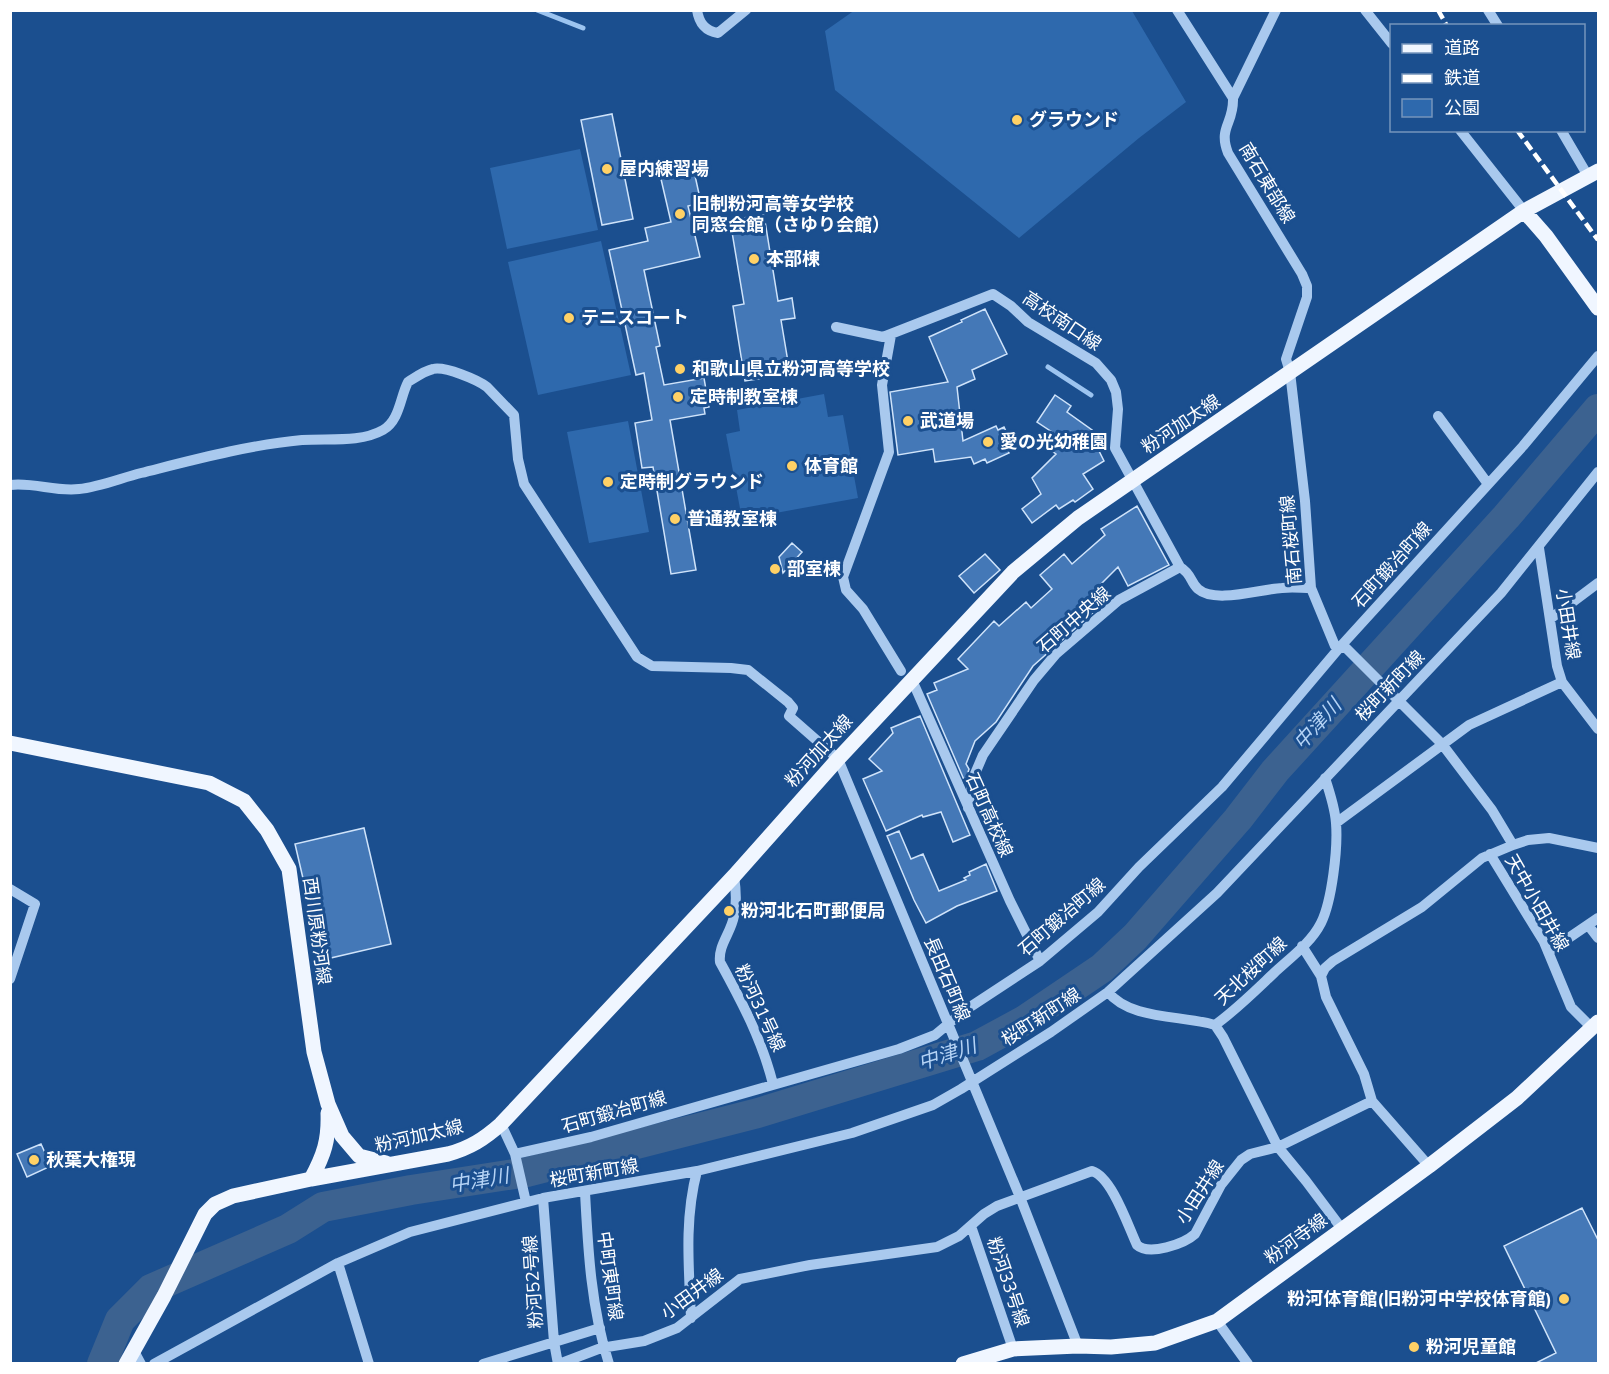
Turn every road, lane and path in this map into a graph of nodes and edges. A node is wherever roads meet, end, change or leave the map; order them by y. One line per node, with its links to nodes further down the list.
1 (697, 10): 2 (street)
2 (746, 10)
3 (1177, 10): 9 (street)
4 (1276, 10): 9 (street, 南石東部線)
5 (1365, 10): 8 (street)
6 (1488, 10): 7 (street)
7 (1497, 24)
8 (1390, 41)
9 (1233, 98): 18 (street, 南石東部線)
10 (1462, 132): 13 (street)
11 (1562, 132): 12 (street)
12 (1593, 173): 13 (main road, 粉河加太線)
13 (1524, 211): 14 (main road); 18 (main road, 粉河加太線)
14 (1599, 308)
15 (837, 327): 16 (street)
16 (891, 334): 21 (street, 高校南口線); 30 (street, 石町高校線)
17 (1599, 356): 22 (street, 石町鍛冶町線)
18 (1290, 372): 21 (main road, 粉河加太線); 27 (street, 南石桜町線)
19 (1438, 416): 22 (street)
20 (1599, 472): 24 (street, 桜町新町線)
21 (1132, 481): 25 (street); 30 (main road, 粉河加太線)
22 (1488, 484): 29 (street, 石町鍛冶町線)
23 (10, 485): 36 (street)
24 (1539, 548): 28 (street, 小田井線); 32 (street, 桜町新町線)
25 (1180, 567): 27 (street); 38 (street, 石町中央線)
26 (1599, 582): 28 (street)
27 (1311, 588): 29 (street, 南石桜町線)
28 (1550, 619): 31 (street, 小田井線)
29 (1343, 647): 32 (street, 南石桜町線); 50 (street, 石町鍛冶町線)
30 (906, 675): 36 (main road, 粉河加太線); 38 (street, 石町高校線)
31 (1562, 682): 33 (street, 小田井線); 35 (street)
32 (1395, 698): 35 (street, 南石桜町線); 37 (street, 桜町新町線)
33 (1599, 729)
34 (10, 743): 60 (main road, 西川原粉河線)
35 (1442, 744): 39 (street); 40 (street, 南石桜町線)
36 (838, 759): 43 (main road, 粉河加太線); 56 (street, 長田石町線)
37 (1325, 778): 39 (street, 天北桜町線); 53 (street, 桜町新町線)
38 (968, 808): 50 (street, 石町高校線)
39 (1336, 824): 48 (street, 天北桜町線)
40 (1513, 845): 41 (street); 42 (street)
41 (1599, 848)
42 (1490, 854): 49 (street, 天中小田井線); 51 (street)
43 (734, 876): 58 (street, 粉河31号線); 61 (main road, 粉河加太線)
44 (10, 889): 52 (street)
45 (1599, 918): 46 (street)
46 (1588, 925): 47 (street); 49 (street)
47 (1599, 938)
48 (1302, 946): 51 (street); 54 (street, 天北桜町線)
49 (1548, 952): 55 (street, 天中小田井線)
50 (1040, 961): 56 (street, 石町鍛冶町線)
51 (1321, 976): 59 (street)
52 (10, 979)
53 (1108, 992): 54 (street); 57 (street, 桜町新町線)
54 (1215, 1025): 62 (street, 天北桜町線)
55 (1595, 1025): 65 (main road, 粉河寺線)
56 (950, 1030): 57 (street, 長田石町線); 58 (street, 石町鍛冶町線)
57 (973, 1081): 66 (street, 桜町新町線); 70 (street, 長田石町線)
58 (773, 1084): 63 (street, 石町鍛冶町線)
59 (1372, 1101): 62 (street, 小田井線); 65 (street)
60 (328, 1104): 64 (main road, 西川原粉河線); 67 (main road, 西川原粉河線)
61 (501, 1124): 63 (street); 64 (main road, 粉河加太線)
62 (1278, 1147): 70 (street, 小田井線); 73 (street, 天北桜町線)
63 (516, 1154): 69 (street)
64 (388, 1164): 67 (main road, 粉河加太線)
65 (1429, 1166): 73 (main road, 粉河寺線)
66 (697, 1172): 68 (street, 桜町新町線); 75 (street)
67 (311, 1179): 81 (main road, 粉河加太線)
68 (585, 1192): 71 (street, 桜町新町線); 77 (street, 中町東町線)
69 (525, 1197): 71 (street, 桜町新町線); 74 (street, 桜町新町線)
70 (1020, 1197): 72 (street, 小田井線); 79 (street, 長田石町線)
71 (543, 1198): 78 (street, 粉河52号線)
72 (971, 1226): 75 (street, 小田井線); 82 (street, 粉河33号線)
73 (1342, 1229): 76 (main road, 粉河寺線)
74 (338, 1263): 85 (street, 桜町新町線); 86 (street)
75 (691, 1318): 80 (street, 小田井線)
76 (1216, 1321): 79 (main road, 粉河寺線); 91 (street)
77 (600, 1328): 78 (street); 80 (street, 中町東町線)
78 (554, 1342): 87 (street); 88 (street, 粉河52号線)
79 (1078, 1346): 82 (main road, 粉河寺線)
80 (602, 1347): 88 (street, 小田井線); 89 (street, 中町東町線)
81 (133, 1349): 83 (main road, 粉河加太線); 84 (street)
82 (1013, 1349): 90 (main road, 粉河寺線)
83 (126, 1364)
84 (141, 1364)
85 (154, 1364)
86 (369, 1364)
87 (483, 1364)
88 (558, 1364)
89 (609, 1364)
90 (963, 1364)
91 (1248, 1364)

